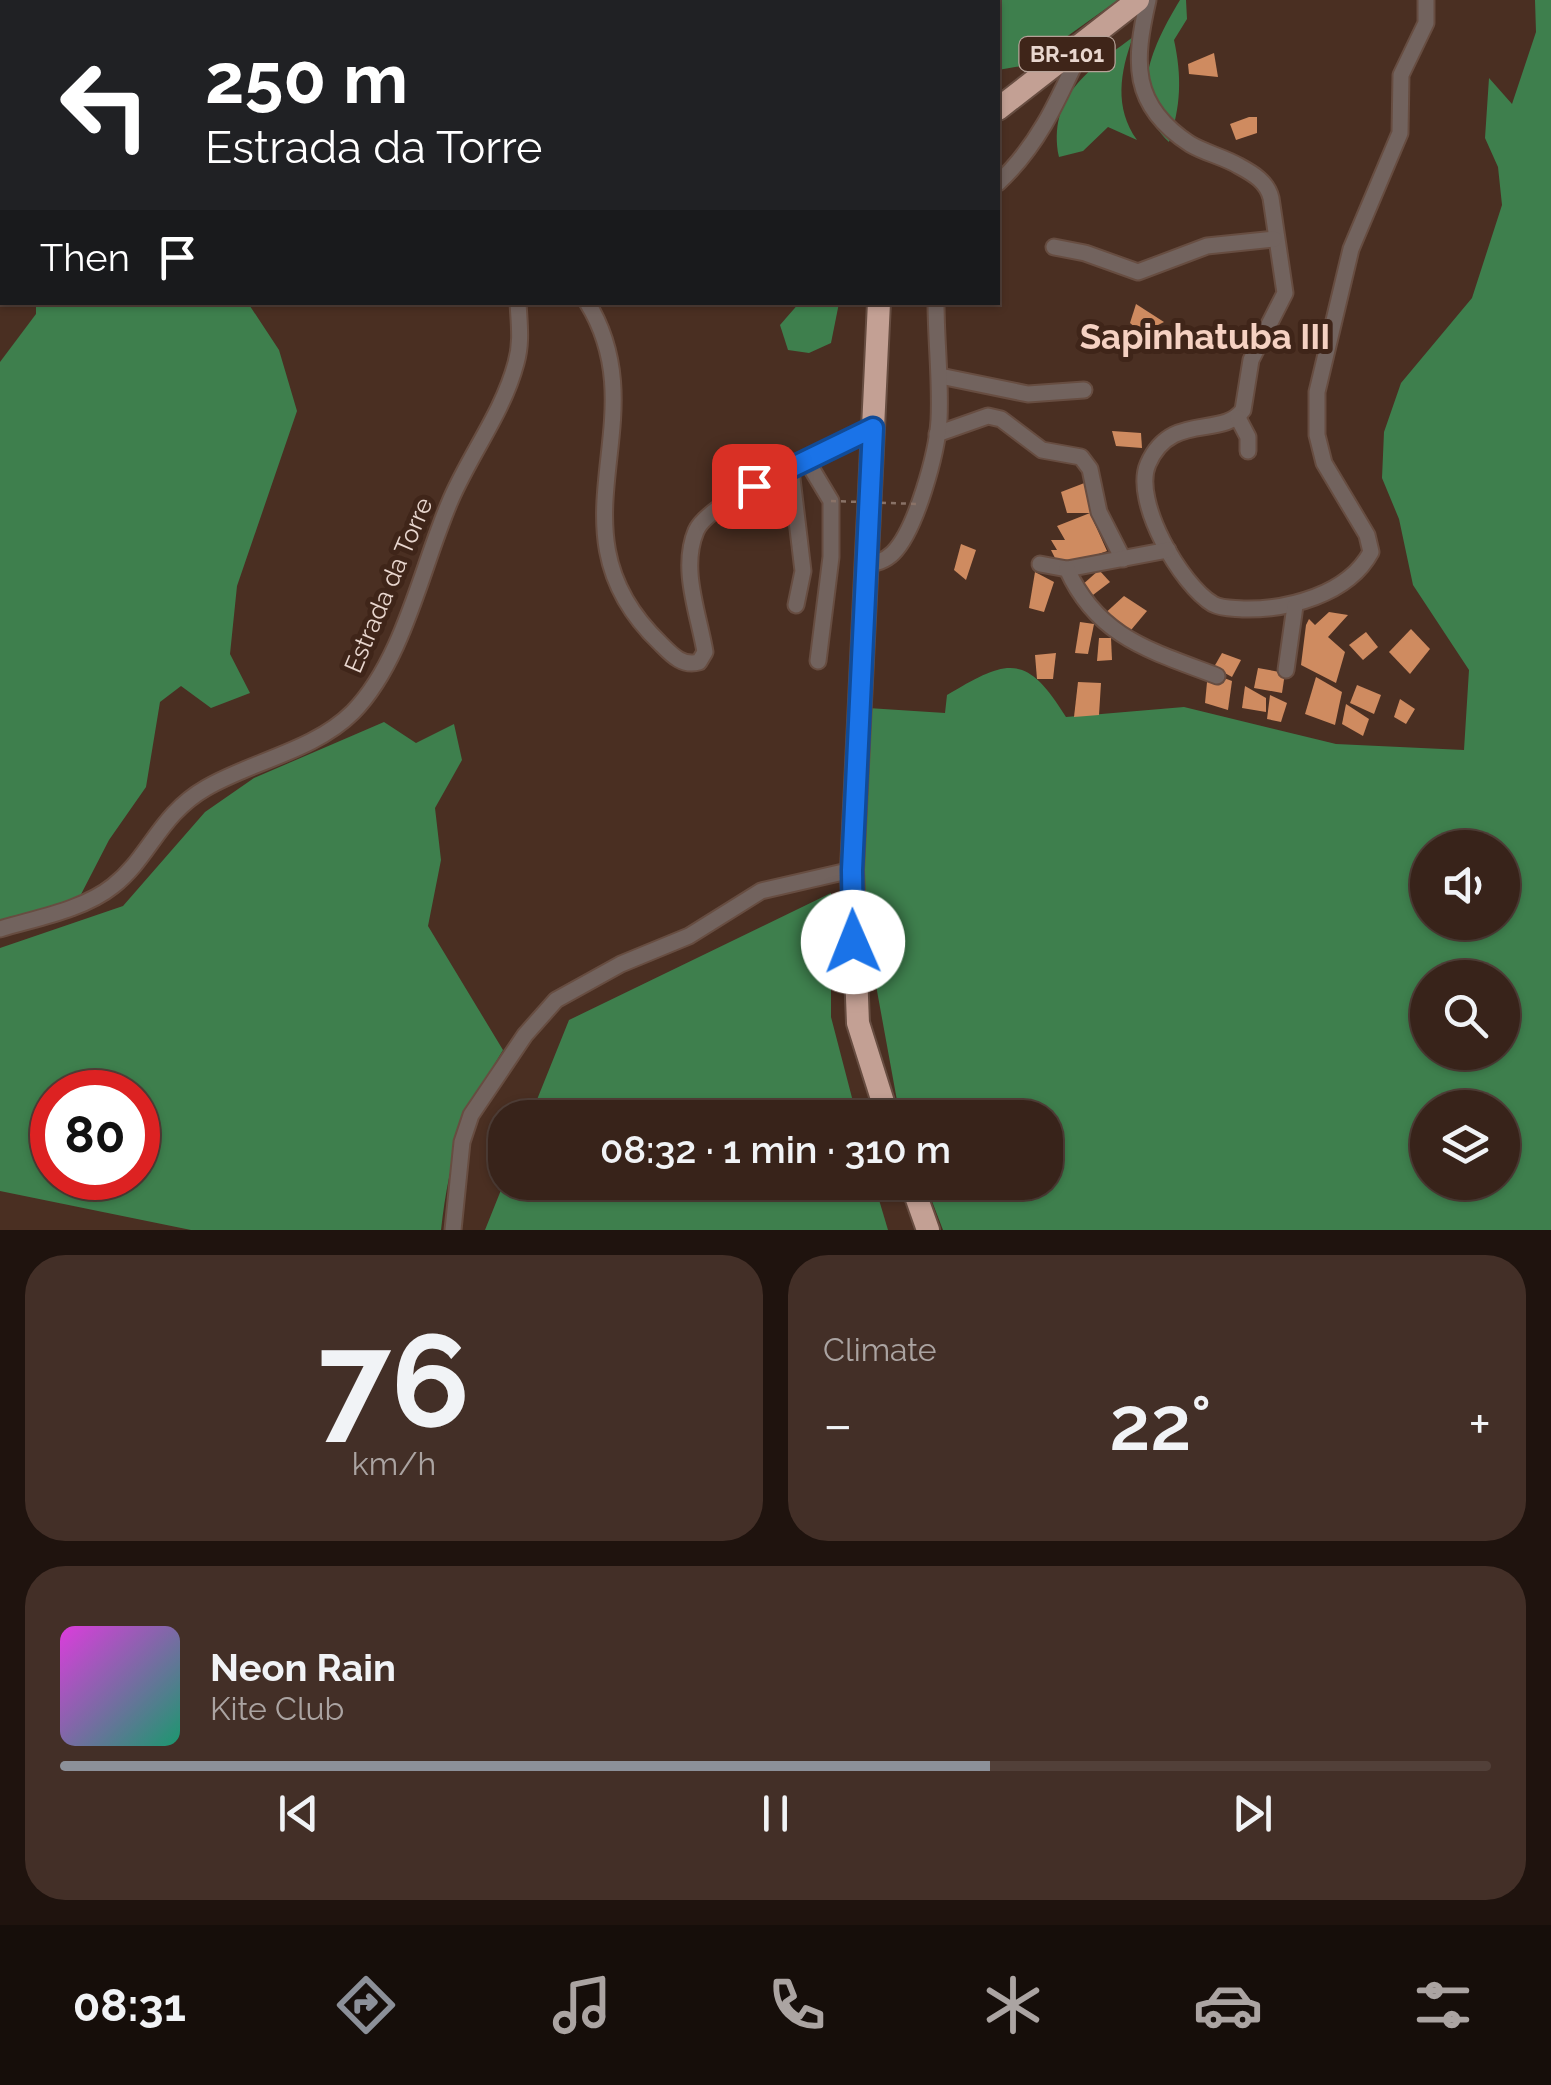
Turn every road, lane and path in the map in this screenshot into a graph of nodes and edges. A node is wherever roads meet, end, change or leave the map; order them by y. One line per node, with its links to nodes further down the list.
1 (1138, 0): 4 (highway, BR-101)
2 (1148, 0): 7 (street)
3 (1426, 0): 29 (street)
4 (1085, 40): 5 (highway, BR-101); 6 (street)
5 (1000, 107)
6 (1000, 180)
7 (1274, 239): 8 (street); 15 (street)
8 (1054, 247)
9 (518, 305): 34 (street, Estrada da Torre)
10 (589, 305): 20 (street)
11 (880, 305): 16 (highway)
12 (936, 305): 13 (street)
13 (940, 376): 14 (street); 17 (street)
14 (1084, 390)
15 (1238, 418): 18 (street); 23 (street)
16 (873, 428): 19 (street); 26 (highway)
17 (937, 434): 22 (street); 24 (street)
18 (1248, 451)
19 (808, 460): 20 (street); 21 (street)
20 (790, 470): 28 (street)
21 (831, 501): 22 (path, bridge); 30 (street)
22 (917, 504): 26 (street)
23 (1168, 550): 24 (street); 29 (street)
24 (1123, 559): 27 (street)
25 (1040, 564): 27 (street)
26 (865, 565): 33 (highway)
27 (1067, 569): 32 (street)
28 (796, 605)
29 (1295, 606): 31 (street)
30 (818, 661)
31 (1286, 670)
32 (1217, 676)
33 (852, 870): 35 (highway); 37 (street)
34 (0, 929)
35 (882, 1100)
36 (917, 1200): 38 (highway)
37 (453, 1230)
38 (928, 1230)

